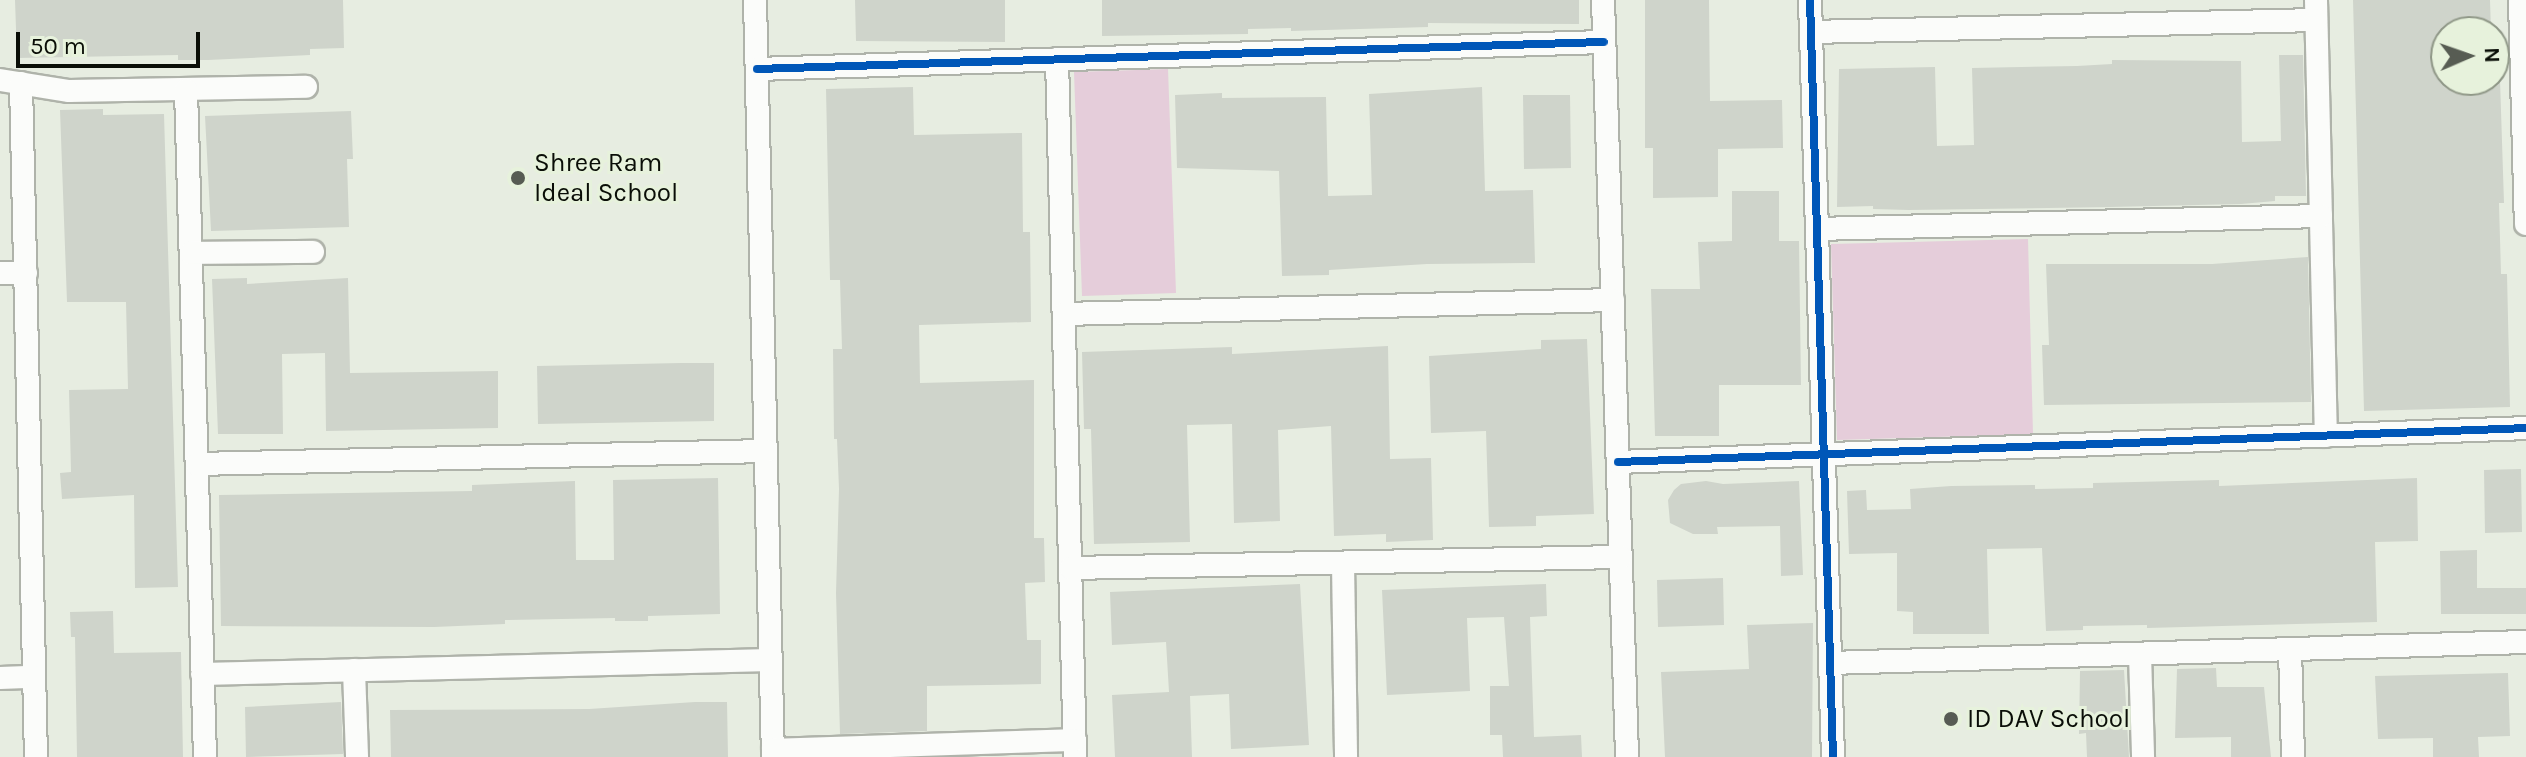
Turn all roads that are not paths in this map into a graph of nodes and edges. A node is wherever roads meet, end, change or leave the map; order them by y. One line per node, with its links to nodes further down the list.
1 (755, 0): 9 (street)
2 (1603, 0): 7 (street)
3 (1810, 0): 6 (street)
4 (2522, 7): 13 (street)
5 (2316, 10): 6 (street); 14 (street)
6 (1811, 32): 16 (street)
7 (1604, 42): 8 (street); 21 (street)
8 (1057, 59): 9 (street); 22 (street)
9 (757, 69): 25 (street)
10 (11, 82): 12 (street); 20 (street)
11 (306, 87): 12 (street)
12 (186, 90): 18 (street)
13 (2526, 182): 15 (street)
14 (2321, 216): 16 (street); 24 (street)
15 (2526, 224)
16 (1817, 229): 26 (street)
17 (313, 252): 18 (street)
18 (191, 253): 28 (street)
19 (0, 273): 20 (street)
20 (26, 273): 39 (street)
21 (1613, 300): 22 (street); 27 (street)
22 (1064, 314): 31 (street)
23 (2526, 428): 24 (street)
24 (2326, 436): 26 (street)
25 (766, 451): 28 (street); 35 (street)
26 (1824, 455): 27 (street); 36 (street)
27 (1618, 462): 29 (street)
28 (197, 464): 38 (street)
29 (1621, 557): 30 (street); 47 (street)
30 (1343, 563): 31 (street); 46 (street)
31 (1071, 568): 41 (street)
32 (2526, 642): 33 (street)
33 (2290, 649): 34 (street); 50 (street)
34 (2140, 654): 36 (street); 49 (street)
35 (771, 660): 37 (street); 42 (street)
36 (1830, 663): 48 (street)
37 (354, 670): 38 (street); 45 (street)
38 (202, 674): 44 (street)
39 (33, 677): 40 (street); 43 (street)
40 (0, 678)
41 (1075, 748): 42 (street)
42 (773, 754)
43 (36, 757)
44 (205, 757)
45 (357, 757)
46 (1346, 757)
47 (1627, 757)
48 (1833, 757)
49 (2143, 757)
50 (2293, 757)

